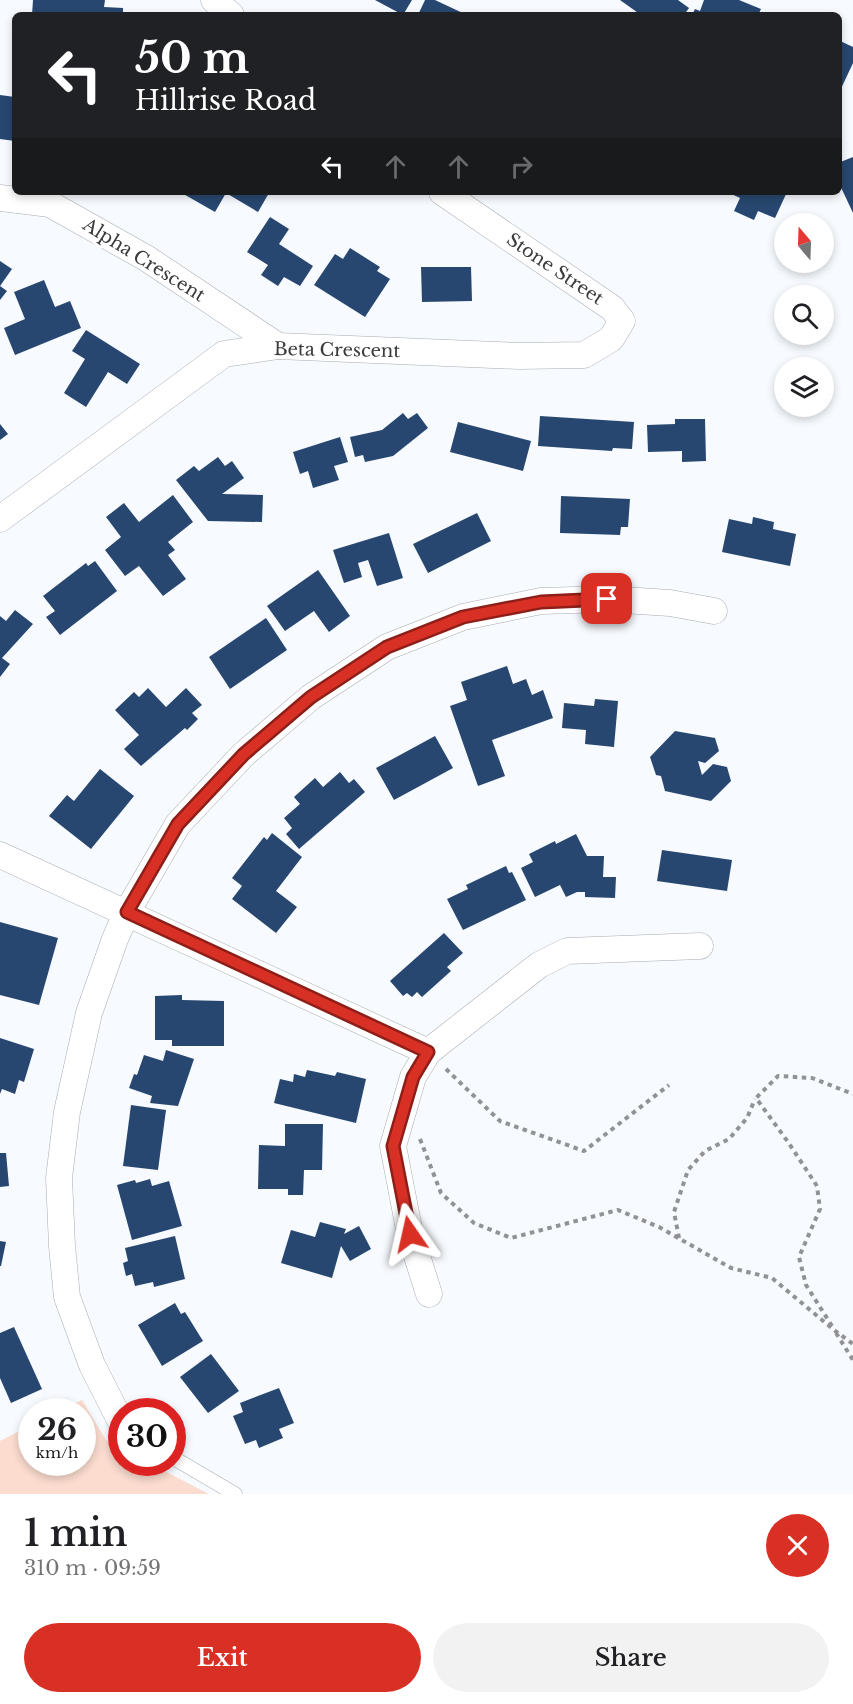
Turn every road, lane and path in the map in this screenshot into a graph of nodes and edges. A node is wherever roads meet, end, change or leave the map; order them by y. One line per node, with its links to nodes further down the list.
1 (214, 0): 2 (street)
2 (228, 12)
3 (446, 195): 6 (street, Stone Street)
4 (0, 198): 5 (street, Alpha Crescent)
5 (278, 346): 6 (street, Beta Crescent); 7 (street, Beta Crescent)
6 (584, 355)
7 (0, 519)
8 (714, 611): 10 (street)
9 (0, 855): 10 (street)
10 (127, 912): 12 (street); 22 (street)
11 (700, 945): 12 (street)
12 (428, 1052): 13 (path); 16 (street)
13 (669, 1085)
14 (853, 1094): 15 (path)
15 (756, 1098): 17 (path); 19 (path)
16 (405, 1103): 17 (path); 18 (street)
17 (680, 1239): 19 (path)
18 (429, 1294)
19 (834, 1330): 20 (path); 21 (path)
20 (853, 1344)
21 (853, 1360)
22 (109, 1398)
23 (186, 1466): 24 (lane)
24 (235, 1494)

